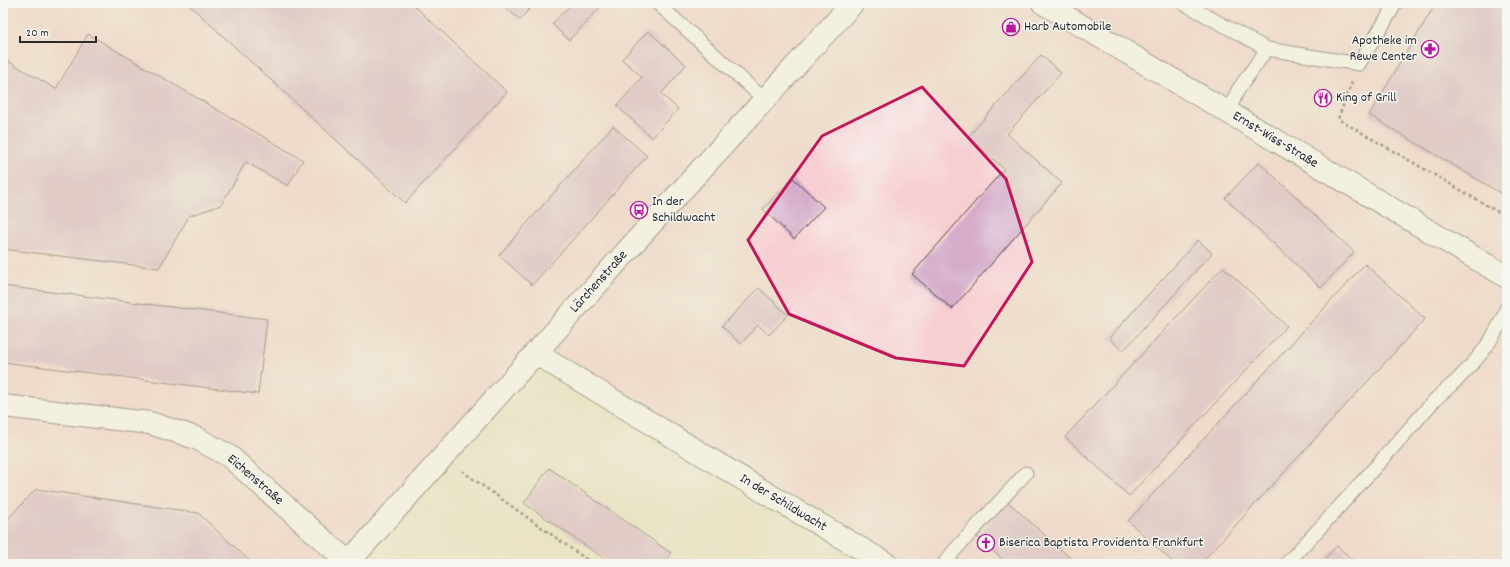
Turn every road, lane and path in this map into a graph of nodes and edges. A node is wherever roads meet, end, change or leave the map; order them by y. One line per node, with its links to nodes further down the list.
1 (657, 3): 8 (lane)
2 (853, 3): 8 (street, Lärchenstraße)
3 (1043, 3): 9 (street, Ernst-Wiss-Straße)
4 (1183, 3): 6 (lane)
5 (1396, 3): 7 (lane)
6 (1267, 49): 7 (lane); 9 (lane)
7 (1359, 64): 10 (path)
8 (765, 100): 13 (street, Lärchenstraße)
9 (1228, 112): 11 (street, Ernst-Wiss-Straße)
10 (1507, 217)
11 (1507, 277)
12 (1507, 307): 21 (lane)
13 (535, 352): 15 (street, Lärchenstraße); 19 (street, In der Schildwacht)
14 (3, 406): 17 (street, Eichenstraße)
15 (442, 457): 17 (street, Lärchenstraße); 18 (path)
16 (1026, 473): 20 (lane)
17 (347, 563)
18 (593, 564)
19 (887, 564)
20 (944, 564)
21 (1286, 564)

